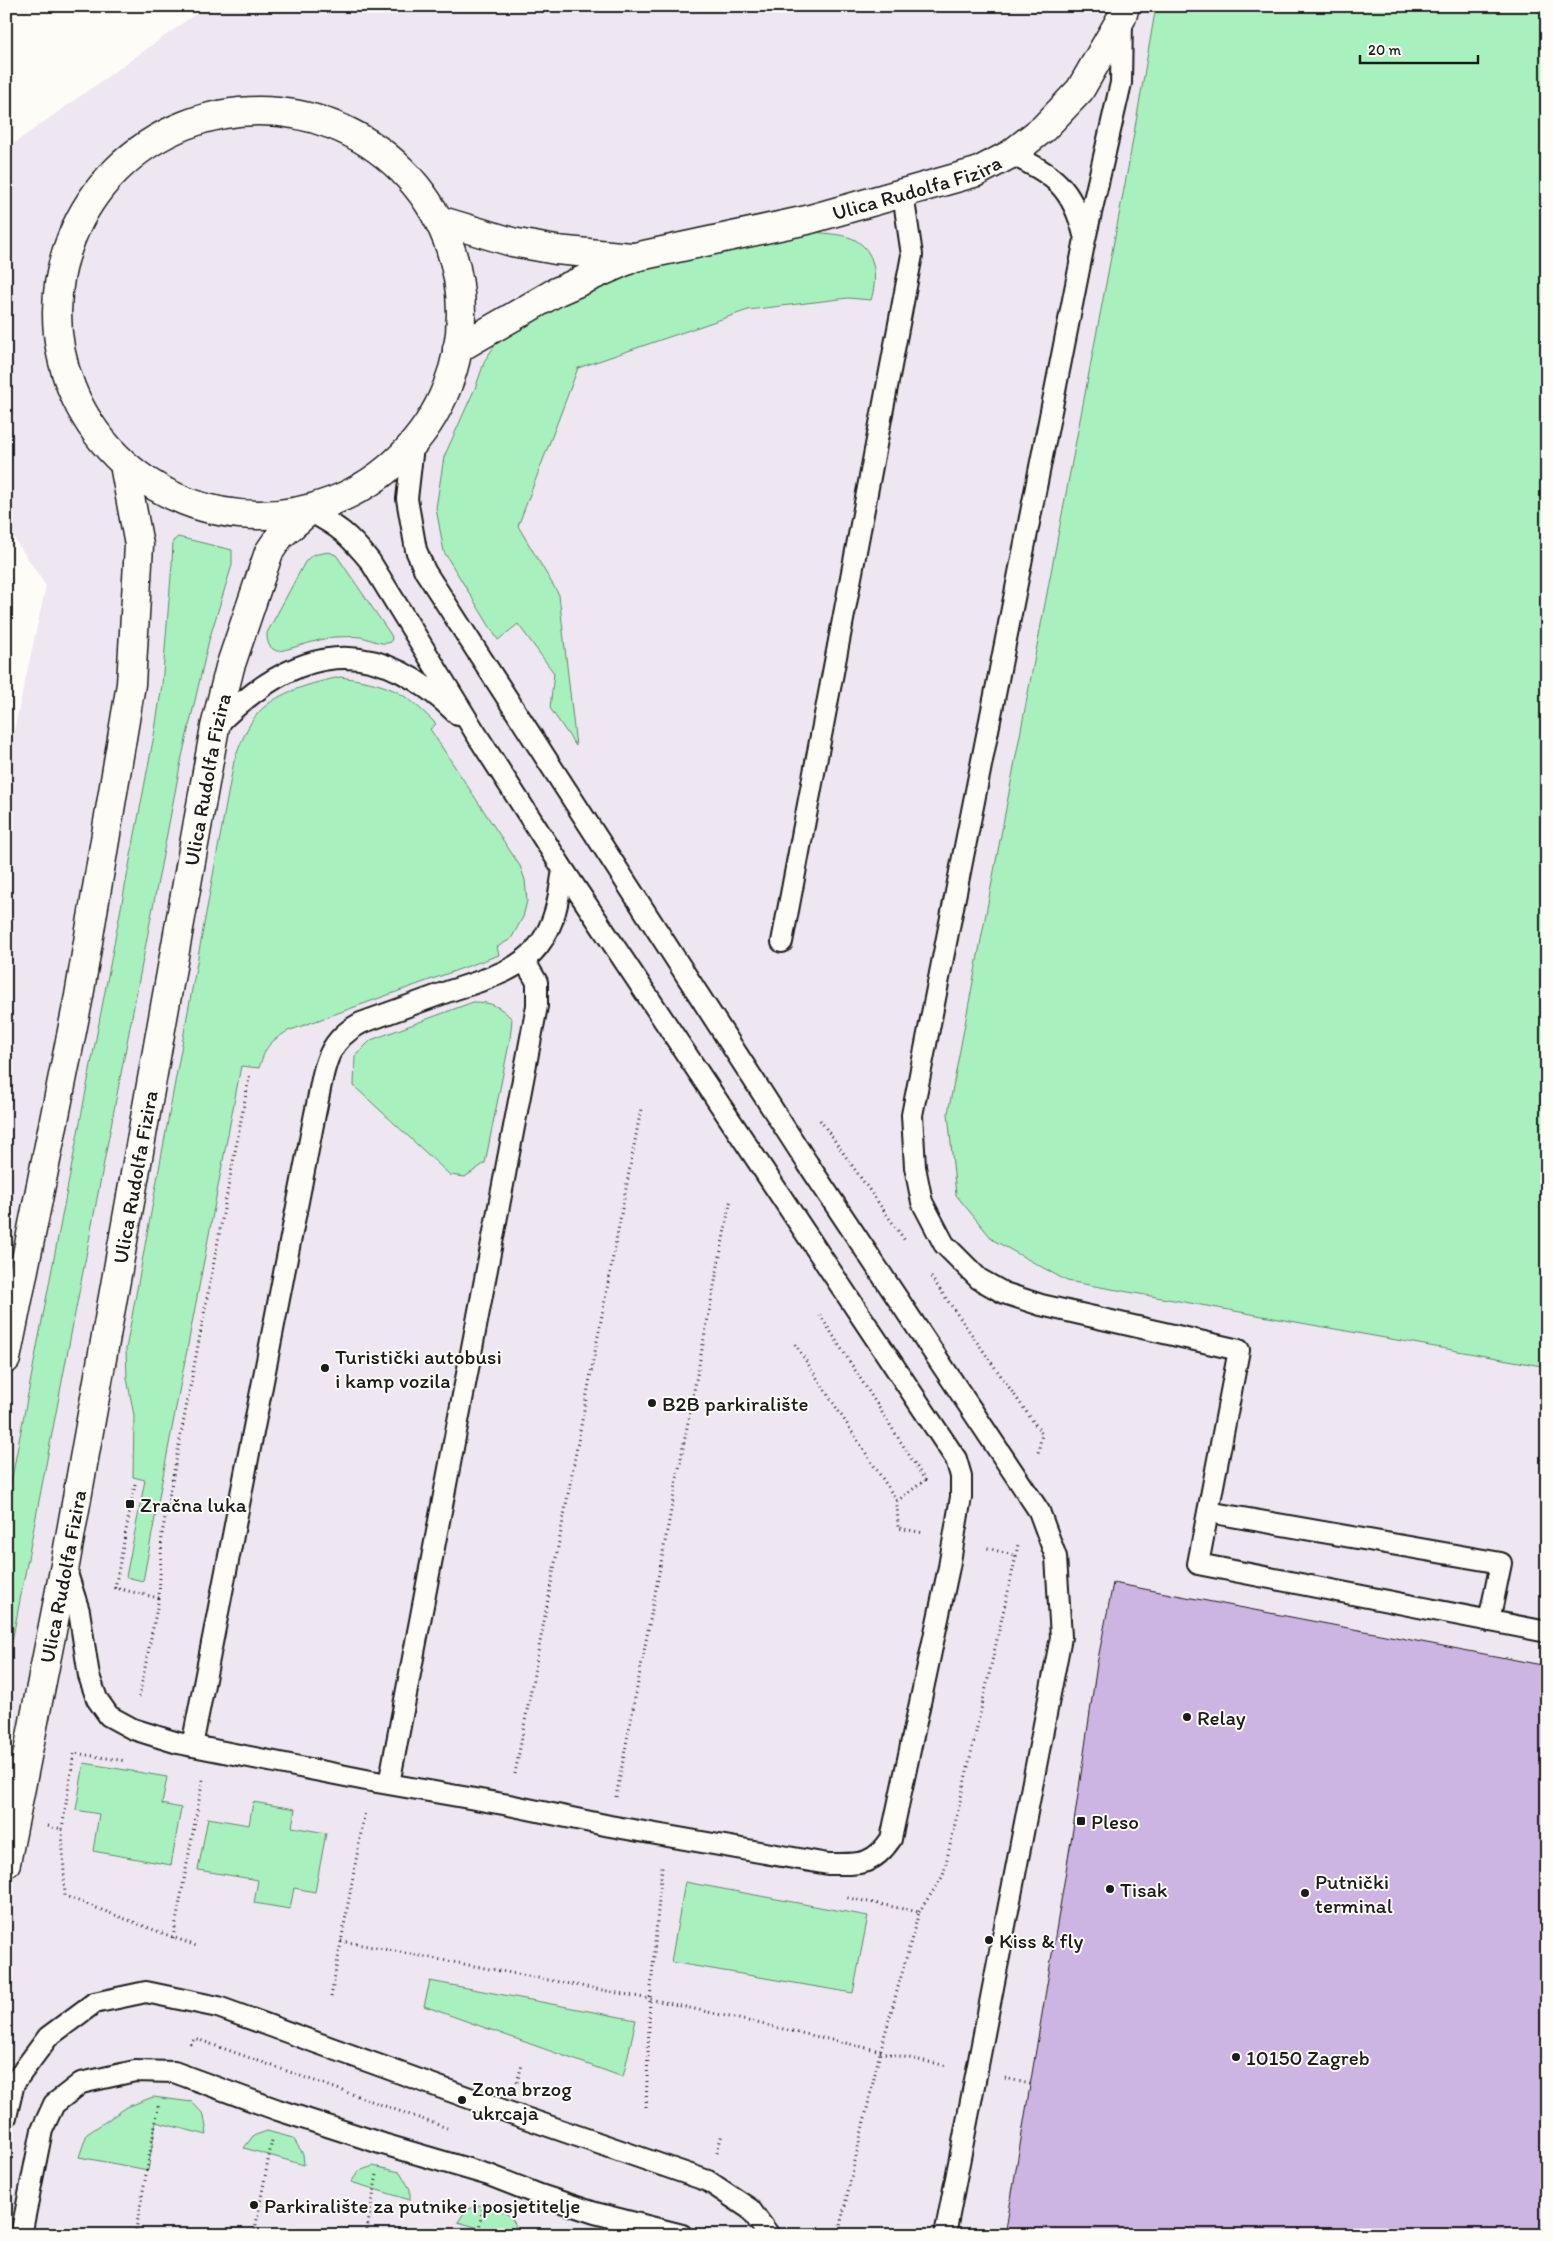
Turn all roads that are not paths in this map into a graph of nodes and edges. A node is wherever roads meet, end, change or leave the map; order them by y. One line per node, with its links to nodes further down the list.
1 (1123, 11): 2 (street, Ulica Rudolfa Fizira); 5 (lane)
2 (1011, 154): 3 (street, Ulica Rudolfa Fizira); 5 (lane)
3 (903, 194): 6 (street, Ulica Rudolfa Fizira); 14 (lane)
4 (442, 222): 6 (street, Ulica Rudolfa Fizira); 7 (street, Ulica Rudolfa Fizira); 9 (street, Ulica Rudolfa Fizira)
5 (1085, 239): 17 (lane)
6 (635, 258): 7 (street, Ulica Rudolfa Fizira)
7 (457, 349): 8 (street, Ulica Rudolfa Fizira)
8 (413, 446): 10 (street, Ulica Rudolfa Fizira); 28 (lane, bridge)
9 (125, 470): 10 (street, Ulica Rudolfa Fizira); 16 (street)
10 (309, 511): 11 (street, Ulica Rudolfa Fizira); 12 (lane)
11 (215, 727): 12 (lane); 18 (street, Ulica Rudolfa Fizira)
12 (475, 732): 13 (lane)
13 (563, 869): 15 (lane); 22 (lane)
14 (782, 942)
15 (524, 960): 21 (lane); 22 (lane)
16 (6, 1358)
17 (1208, 1512): 19 (lane); 19 (lane)
18 (65, 1565): 21 (lane); 23 (street, Ulica Rudolfa Fizira)
19 (1489, 1621): 20 (lane)
20 (1547, 1632)
21 (192, 1746): 22 (lane)
22 (389, 1784)
23 (6, 1863)
24 (6, 2117): 27 (lane)
25 (21, 2235): 26 (lane)
26 (682, 2235)
27 (770, 2235)
28 (945, 2235)

